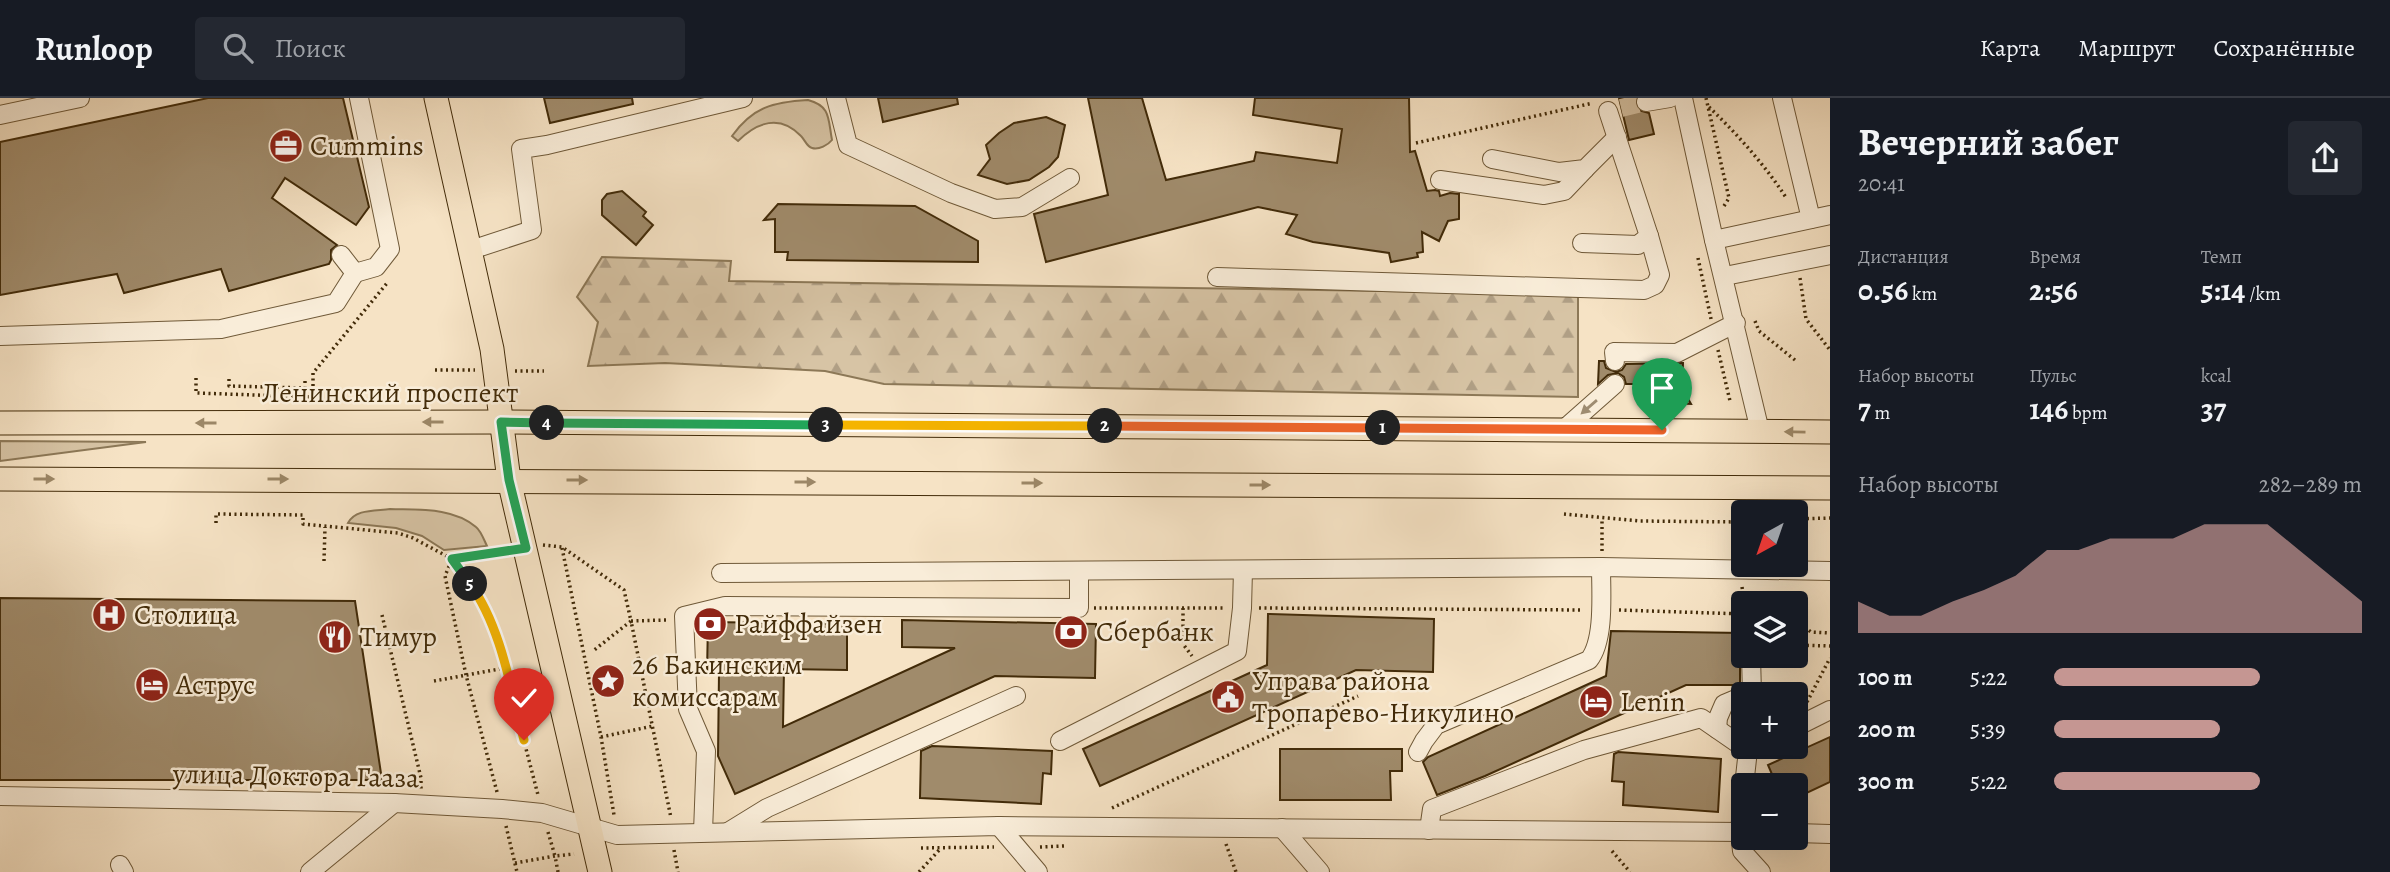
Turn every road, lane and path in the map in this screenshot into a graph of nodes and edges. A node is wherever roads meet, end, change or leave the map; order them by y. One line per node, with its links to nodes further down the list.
1 (80, 98): 11 (street)
2 (359, 98): 26 (street)
3 (436, 98): 23 (main road)
4 (743, 98): 23 (street)
5 (836, 98): 16 (street)
6 (1670, 98): 9 (street)
7 (1683, 98): 21 (street)
8 (1782, 98): 19 (street)
9 (1646, 102)
10 (1610, 104): 12 (street); 13 (path)
11 (0, 116)
12 (1616, 137): 15 (street); 20 (street)
13 (1416, 143)
14 (1492, 159): 15 (street)
15 (1585, 169): 17 (street)
16 (1070, 178)
17 (1440, 180)
18 (1830, 215): 19 (street)
19 (1811, 219): 21 (street)
20 (1649, 236): 22 (street); 29 (street)
21 (1714, 240): 28 (street)
22 (1582, 243)
23 (471, 250): 37 (main road)
24 (341, 255): 26 (street)
25 (1830, 255): 28 (street)
26 (355, 273): 31 (street)
27 (395, 273): 33 (path)
28 (1724, 276): 30 (street)
29 (1217, 277)
30 (1736, 323): 32 (street); 40 (street)
31 (0, 336)
32 (1615, 361)
33 (196, 377)
34 (229, 379): 35 (path)
35 (305, 381)
36 (1615, 384): 39 (street, one-way to 39)
37 (501, 422): 38 (main road, Ленинский проспект, one-way to 38); 39 (main road, Ленинский проспект); 43 (main road)
38 (0, 423)
39 (1563, 430): 40 (main road, Ленинский проспект)
40 (1760, 431): 41 (main road, Ленинский проспект, one-way to 40)
41 (1830, 432)
42 (0, 479): 43 (main road, one-way to 43)
43 (509, 480): 44 (main road, one-way to 44); 53 (main road)
44 (1830, 488)
45 (1564, 514): 46 (path)
46 (1602, 517): 49 (path); 56 (path)
47 (1830, 518): 48 (path)
48 (1808, 519)
49 (1731, 522)
50 (216, 523): 51 (path)
51 (325, 527): 54 (path); 55 (path)
52 (562, 547): 53 (path); 68 (path); 87 (path)
53 (526, 548): 54 (path); 98 (main road)
54 (452, 559): 75 (path); 77 (path)
55 (324, 561)
56 (1601, 568): 57 (street); 58 (street); 64 (street)
57 (1243, 570): 59 (street); 63 (street)
58 (1830, 571)
59 (1079, 572): 60 (street); 61 (street)
60 (721, 573)
61 (1079, 608): 62 (path); 67 (street)
62 (1183, 608): 63 (path); 76 (path)
63 (1242, 608): 64 (path); 76 (street)
64 (1601, 610): 65 (path); 90 (street)
65 (1731, 614)
66 (382, 615): 91 (path)
67 (684, 616): 68 (path); 101 (street)
68 (631, 621): 73 (path); 85 (path)
69 (1808, 630): 70 (path)
70 (1830, 633)
71 (1808, 645): 72 (path)
72 (1830, 646)
73 (593, 651)
74 (1830, 658): 82 (path)
75 (505, 668): 77 (path); 96 (path)
76 (1201, 669): 89 (street)
77 (466, 675): 78 (path); 94 (path)
78 (434, 681)
79 (1016, 696): 102 (street)
80 (1358, 696): 95 (path)
81 (1731, 701): 86 (street)
82 (1808, 703)
83 (1830, 710): 84 (street)
84 (1808, 721)
85 (653, 726): 87 (path); 107 (path)
86 (1717, 729): 88 (street); 100 (street)
87 (601, 737): 106 (path)
88 (1731, 738)
89 (1060, 741)
90 (1419, 752)
91 (421, 793)
92 (0, 796): 93 (street, улица Доктора Гааза)
93 (394, 803): 94 (street, улица Доктора Гааза); 119 (street)
94 (502, 809): 96 (street, улица Доктора Гааза); 118 (path)
95 (1110, 809)
96 (542, 813): 98 (street, улица Доктора Гааза); 116 (path)
97 (999, 826): 99 (street, улица Доктора Гааза); 102 (street, улица Доктора Гааза); 110 (street)
98 (588, 827): 106 (street, улица Доктора Гааза); 117 (main road)
99 (1282, 828): 100 (street, улица Доктора Гааза); 126 (street)
100 (1429, 830): 103 (street, улица Доктора Гааза)
101 (703, 832): 102 (street, улица Доктора Гааза); 107 (street, улица Доктора Гааза)
102 (728, 832)
103 (1731, 832)
104 (1808, 833): 105 (street)
105 (1828, 833)
106 (617, 835): 107 (street, улица Доктора Гааза)
107 (674, 841): 111 (path); 122 (path)
108 (1238, 844): 125 (path)
109 (1067, 846): 110 (path)
110 (1017, 847): 113 (path); 124 (street)
111 (662, 848)
112 (915, 848): 113 (path)
113 (941, 848): 123 (path)
114 (1625, 850): 127 (path)
115 (1742, 850): 128 (street)
116 (555, 856): 117 (path); 118 (path); 121 (path)
117 (597, 861)
118 (515, 863): 120 (path)
119 (310, 872)
120 (517, 872)
121 (558, 872)
122 (678, 872)
123 (919, 872)
124 (1038, 872)
125 (1236, 872)
126 (1320, 872)
127 (1630, 872)
128 (1761, 872)

